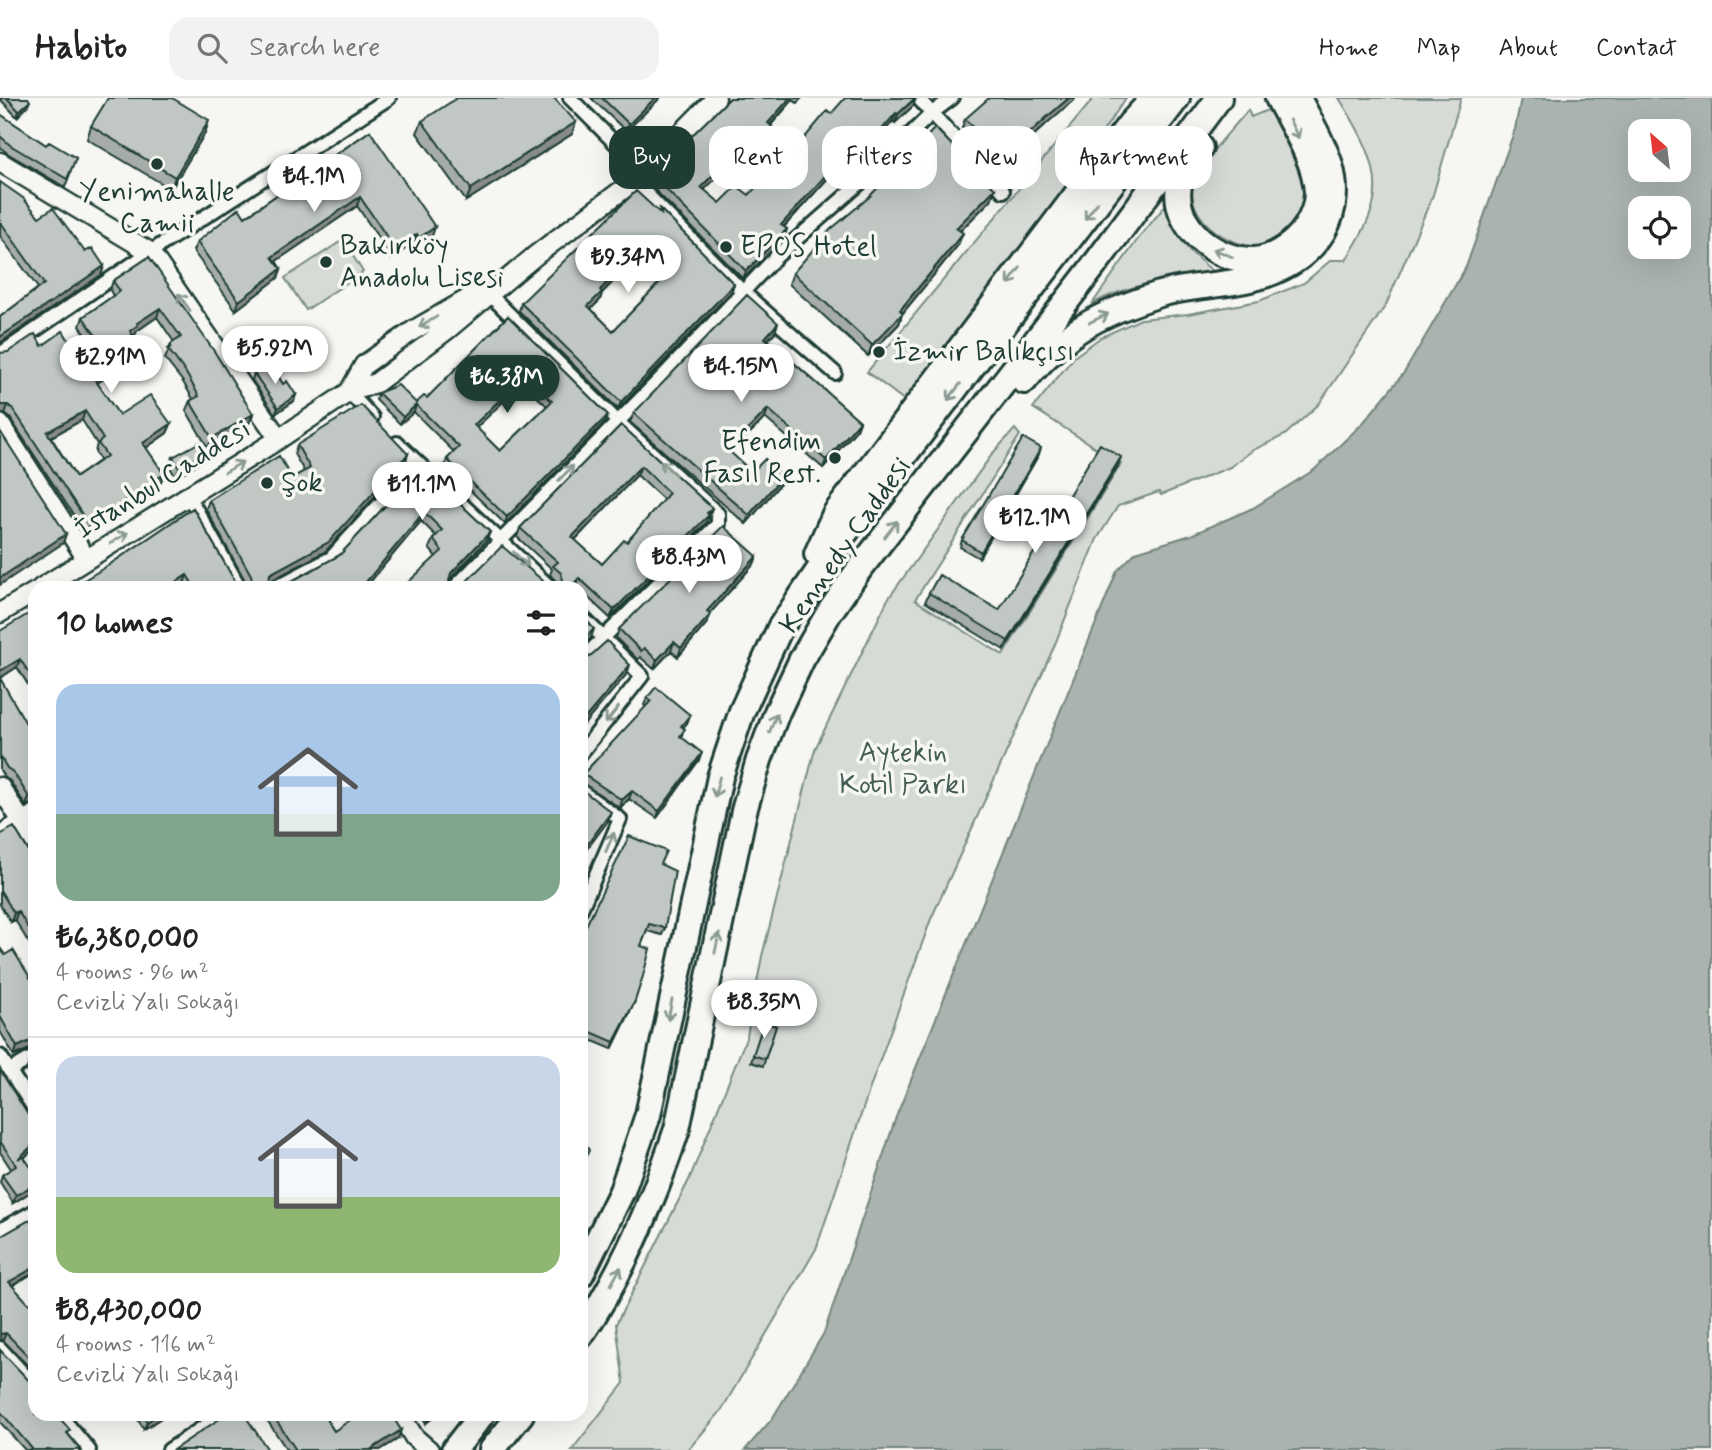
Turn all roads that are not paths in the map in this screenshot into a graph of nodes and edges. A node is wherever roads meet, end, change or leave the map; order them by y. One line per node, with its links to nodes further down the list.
1 (389, 98): 22 (street)
2 (570, 98): 16 (street)
3 (716, 98): 15 (main road, İstanbul Caddesi)
4 (918, 98): 13 (street)
5 (952, 98): 13 (street)
6 (1145, 98): 14 (highway)
7 (1154, 98): 14 (highway)
8 (1177, 98): 43 (highway, Kennedy Caddesi, one-way to 43)
9 (1219, 98): 35 (highway, Kennedy Caddesi)
10 (1230, 98): 17 (highway, one-way to 10)
11 (1278, 98): 17 (highway, one-way to 17)
12 (1298, 98): 17 (highway)
13 (932, 113): 21 (street); 23 (street)
14 (1129, 124): 43 (highway, one-way to 43)
15 (689, 126)
16 (609, 137)
17 (1317, 155): 35 (highway, one-way to 17)
18 (0, 162): 22 (main road)
19 (624, 189): 24 (main road, İstanbul Caddesi)
20 (648, 189): 23 (street)
21 (1003, 191)
22 (150, 252): 25 (street); 32 (main road, one-way to 22)
23 (743, 292): 26 (street); 28 (street)
24 (488, 293): 27 (main road, İstanbul Caddesi); 28 (street)
25 (0, 354)
26 (835, 373)
27 (349, 392): 29 (street); 32 (main road, İstanbul Caddesi)
28 (617, 421): 36 (street, one-way to 28); 47 (street, one-way to 28)
29 (378, 423)
30 (0, 424): 37 (main road)
31 (388, 433): 33 (street)
32 (279, 439): 34 (main road, İstanbul Caddesi, one-way to 32)
33 (417, 463): 36 (street); 40 (street)
34 (188, 495): 37 (main road, İstanbul Caddesi, one-way to 34); 39 (street)
35 (912, 502): 62 (highway, Kennedy Caddesi, one-way to 35)
36 (500, 539): 41 (street); 42 (street, one-way to 42)
37 (86, 558): 38 (main road, İstanbul Caddesi)
38 (52, 581)
39 (236, 581)
40 (287, 581)
41 (461, 581)
42 (544, 581)
43 (804, 591): 61 (highway, Kennedy Caddesi, one-way to 61)
44 (28, 596): 45 (main road)
45 (0, 613)
46 (588, 623): 47 (street)
47 (604, 638): 48 (street); 49 (street, one-way to 49)
48 (588, 653)
49 (588, 744)
50 (0, 787): 52 (main road)
51 (588, 796): 54 (street, one-way to 51)
52 (28, 816): 53 (street)
53 (0, 832)
54 (588, 893)
55 (0, 1056): 57 (street)
56 (28, 1060): 57 (street)
57 (9, 1071): 58 (street)
58 (28, 1100)
59 (28, 1215): 60 (street)
60 (0, 1230)
61 (588, 1260)
62 (588, 1323)
63 (1, 1349): 64 (street)
64 (28, 1376)
65 (65, 1421): 70 (street)
66 (212, 1421): 71 (street)
67 (404, 1421): 72 (main road)
68 (477, 1421): 73 (highway)
69 (515, 1421): 74 (highway)
70 (89, 1450)
71 (169, 1450)
72 (429, 1450)
73 (454, 1450)
74 (492, 1450)

